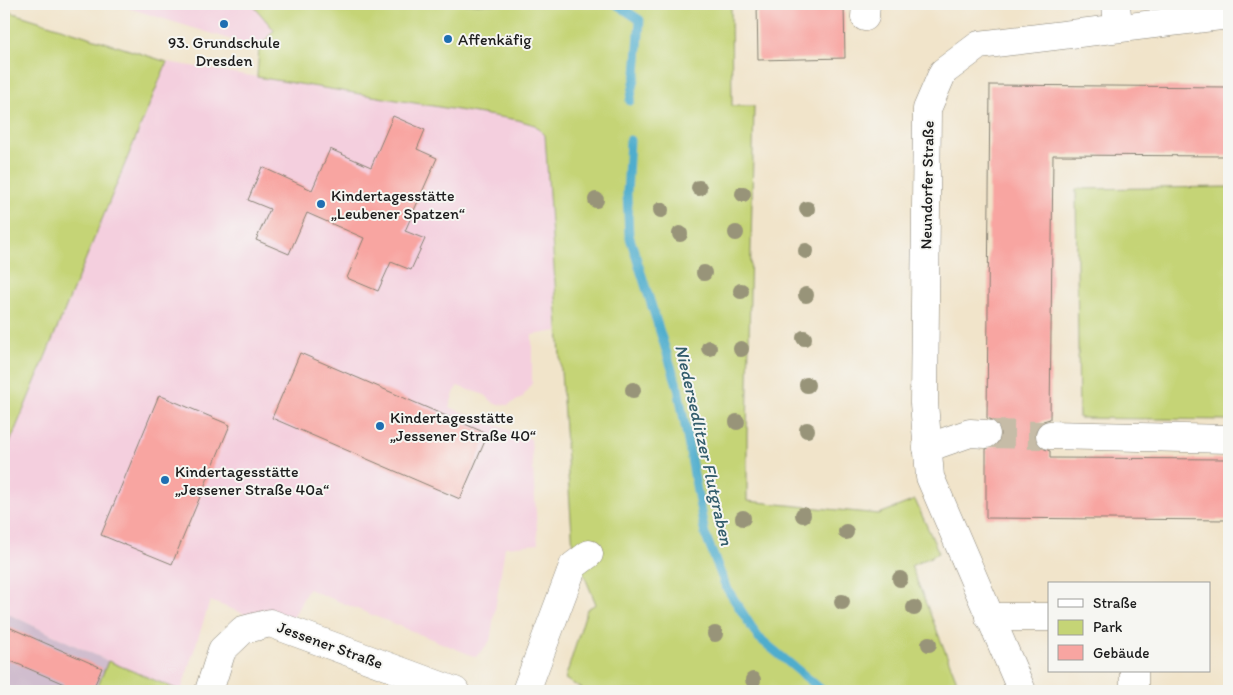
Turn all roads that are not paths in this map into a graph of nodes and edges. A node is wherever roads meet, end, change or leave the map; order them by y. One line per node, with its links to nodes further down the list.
1 (1117, 15): 2 (street, Neundorfer Straße); 6 (street, Neundorfer Straße)
2 (1229, 15)
3 (986, 434): 6 (street)
4 (1050, 435): 5 (street)
5 (1229, 438)
6 (927, 448): 8 (street, Neundorfer Straße)
7 (589, 554): 13 (street)
8 (989, 617): 9 (street); 14 (street, Neundorfer Straße)
9 (1048, 617)
10 (1134, 672): 15 (street)
11 (209, 691): 12 (street, Jessener Straße)
12 (455, 691)
13 (526, 691)
14 (1022, 691)
15 (1134, 691)

